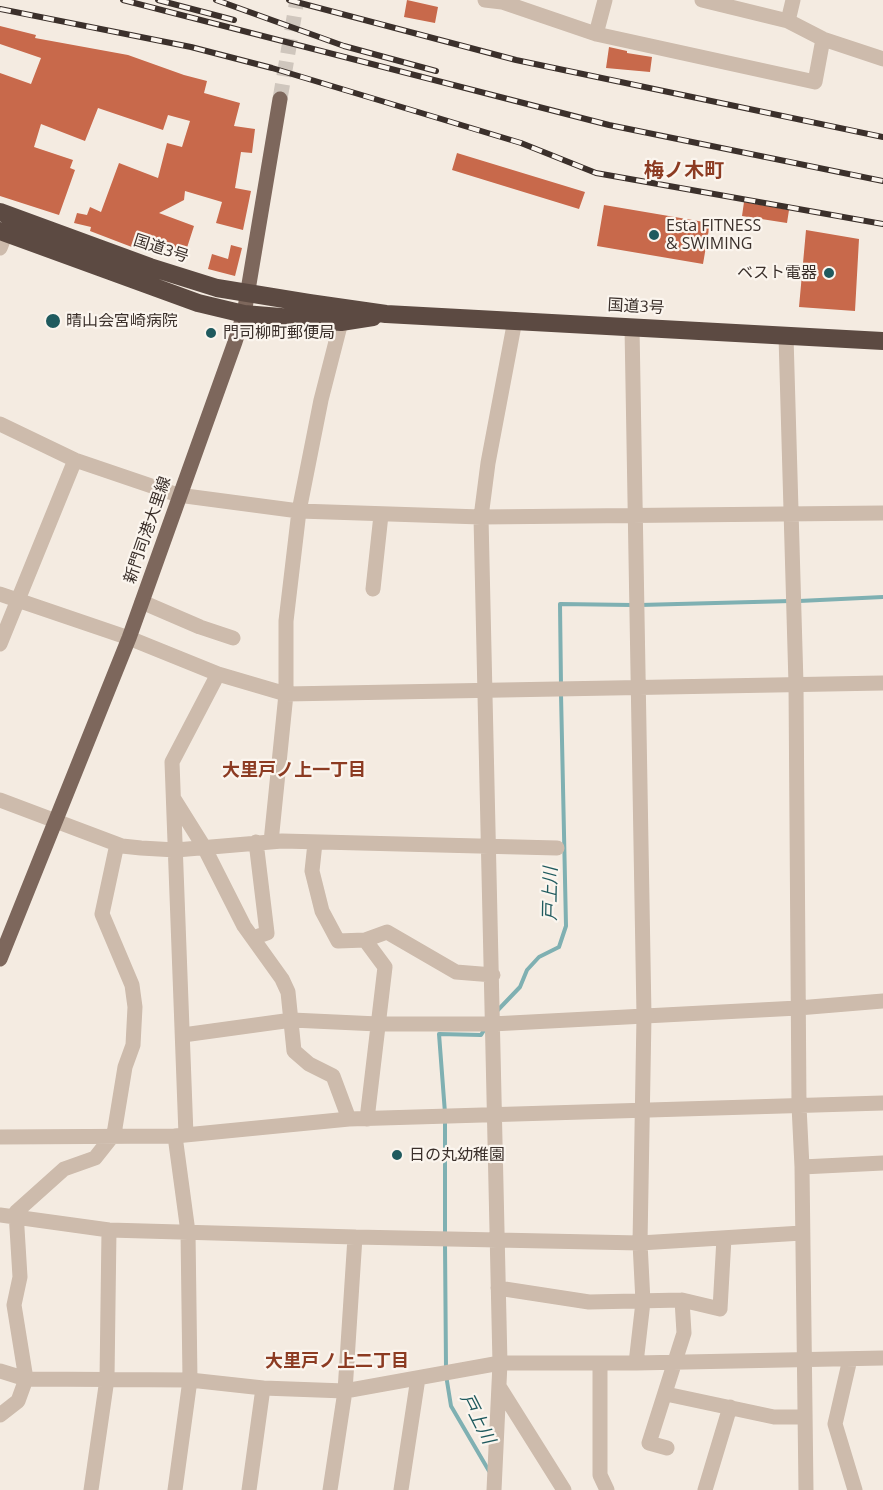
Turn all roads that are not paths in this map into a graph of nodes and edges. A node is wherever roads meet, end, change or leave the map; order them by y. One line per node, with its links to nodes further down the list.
1 (485, 0): 6 (street)
2 (605, 0): 6 (street)
3 (702, 0): 5 (street)
4 (793, 0): 5 (street)
5 (788, 21): 7 (street)
6 (597, 34): 7 (street)
7 (823, 39): 8 (street)
8 (883, 59)
9 (280, 99): 11 (main road, 新門司港大里線)
10 (4, 228): 11 (highway, 国道3号); 12 (highway, 国道3号)
11 (247, 294): 12 (main road, 新門司港大里線); 13 (highway, 国道3号)
12 (244, 314): 15 (highway, 国道3号); 21 (main road, 新門司港大里線)
13 (386, 314): 14 (highway, 国道3号); 15 (highway, 国道3号)
14 (515, 320): 16 (highway, 国道3号); 26 (street)
15 (341, 322): 22 (street)
16 (632, 327): 17 (highway, 国道3号); 27 (street)
17 (786, 336): 18 (highway, 国道3号); 25 (street)
18 (883, 341)
19 (0, 424): 20 (street)
20 (75, 460): 21 (street); 30 (street)
21 (178, 495): 22 (street); 31 (main road, 新門司港大里線)
22 (299, 511): 24 (street); 40 (street)
23 (883, 513): 25 (street)
24 (381, 515): 26 (street); 28 (street)
25 (790, 515): 27 (street); 37 (street)
26 (481, 517): 27 (street); 39 (street)
27 (635, 517): 38 (street)
28 (373, 589)
29 (0, 594): 30 (street)
30 (17, 601): 32 (street); 34 (street)
31 (142, 602): 32 (main road, 新門司港大里線); 33 (street)
32 (129, 638): 35 (street); 43 (main road, 新門司港大里線)
33 (233, 638)
34 (0, 644)
35 (218, 674): 40 (street); 41 (street)
36 (883, 683): 37 (street)
37 (796, 684): 38 (street); 56 (street)
38 (640, 688): 39 (street); 57 (street)
39 (485, 689): 40 (street); 49 (street)
40 (286, 694): 44 (street)
41 (173, 797): 47 (street); 50 (street)
42 (0, 800): 43 (street)
43 (53, 822): 46 (street); 53 (main road, 新門司港大里線)
44 (264, 842): 45 (street); 47 (street); 51 (street)
45 (315, 843): 49 (street); 52 (street)
46 (117, 844): 50 (street); 68 (street)
47 (204, 847): 50 (street); 51 (street)
48 (557, 848): 49 (street)
49 (490, 849): 54 (street)
50 (176, 850): 61 (street)
51 (253, 938): 58 (street)
52 (365, 940): 54 (street); 59 (street)
53 (0, 958)
54 (493, 975): 60 (street)
55 (883, 1001): 56 (street)
56 (798, 1008): 57 (street); 63 (street)
57 (644, 1016): 60 (street); 64 (street)
58 (291, 1020): 59 (street); 61 (street); 66 (street)
59 (378, 1024): 60 (street); 67 (street)
60 (492, 1024): 65 (street)
61 (183, 1035): 69 (street)
62 (883, 1103): 63 (street)
63 (799, 1106): 64 (street); 72 (street)
64 (644, 1109): 65 (street); 80 (street)
65 (496, 1115): 67 (street); 78 (street)
66 (349, 1119): 67 (street); 69 (street)
67 (367, 1119)
68 (114, 1134): 69 (street); 70 (street); 73 (street)
69 (181, 1135): 75 (street)
70 (0, 1137)
71 (883, 1163): 72 (street)
72 (802, 1167): 76 (street)
73 (7, 1217): 74 (street); 93 (street)
74 (109, 1230): 75 (street); 94 (street)
75 (188, 1232): 77 (street); 95 (street)
76 (802, 1233): 79 (street); 84 (street)
77 (355, 1237): 78 (street); 98 (street)
78 (497, 1238): 80 (street); 81 (street)
79 (724, 1239): 80 (street); 82 (street)
80 (640, 1243): 83 (street)
81 (498, 1288): 83 (street); 88 (street)
82 (682, 1300): 83 (street); 87 (street)
83 (643, 1302): 90 (street)
84 (803, 1358): 86 (street); 87 (street); 102 (street)
85 (883, 1358): 86 (street)
86 (850, 1359): 114 (street)
87 (676, 1362): 90 (street); 99 (street)
88 (500, 1363): 89 (street); 92 (street); 96 (street)
89 (600, 1363): 90 (street); 111 (street)
90 (636, 1363)
91 (0, 1371): 93 (street)
92 (418, 1378): 98 (street); 108 (street)
93 (26, 1379): 94 (street); 101 (street)
94 (107, 1379): 95 (street); 104 (street)
95 (190, 1380): 97 (street); 105 (street)
96 (500, 1388): 109 (street); 110 (street)
97 (263, 1389): 98 (street); 106 (street)
98 (345, 1391): 107 (street)
99 (666, 1394): 100 (street); 103 (street)
100 (730, 1407): 102 (street); 112 (street)
101 (0, 1415)
102 (804, 1417): 113 (street)
103 (667, 1448)
104 (91, 1490)
105 (175, 1490)
106 (249, 1490)
107 (330, 1490)
108 (401, 1490)
109 (494, 1490)
110 (564, 1490)
111 (607, 1490)
112 (705, 1490)
113 (806, 1490)
114 (855, 1490)

